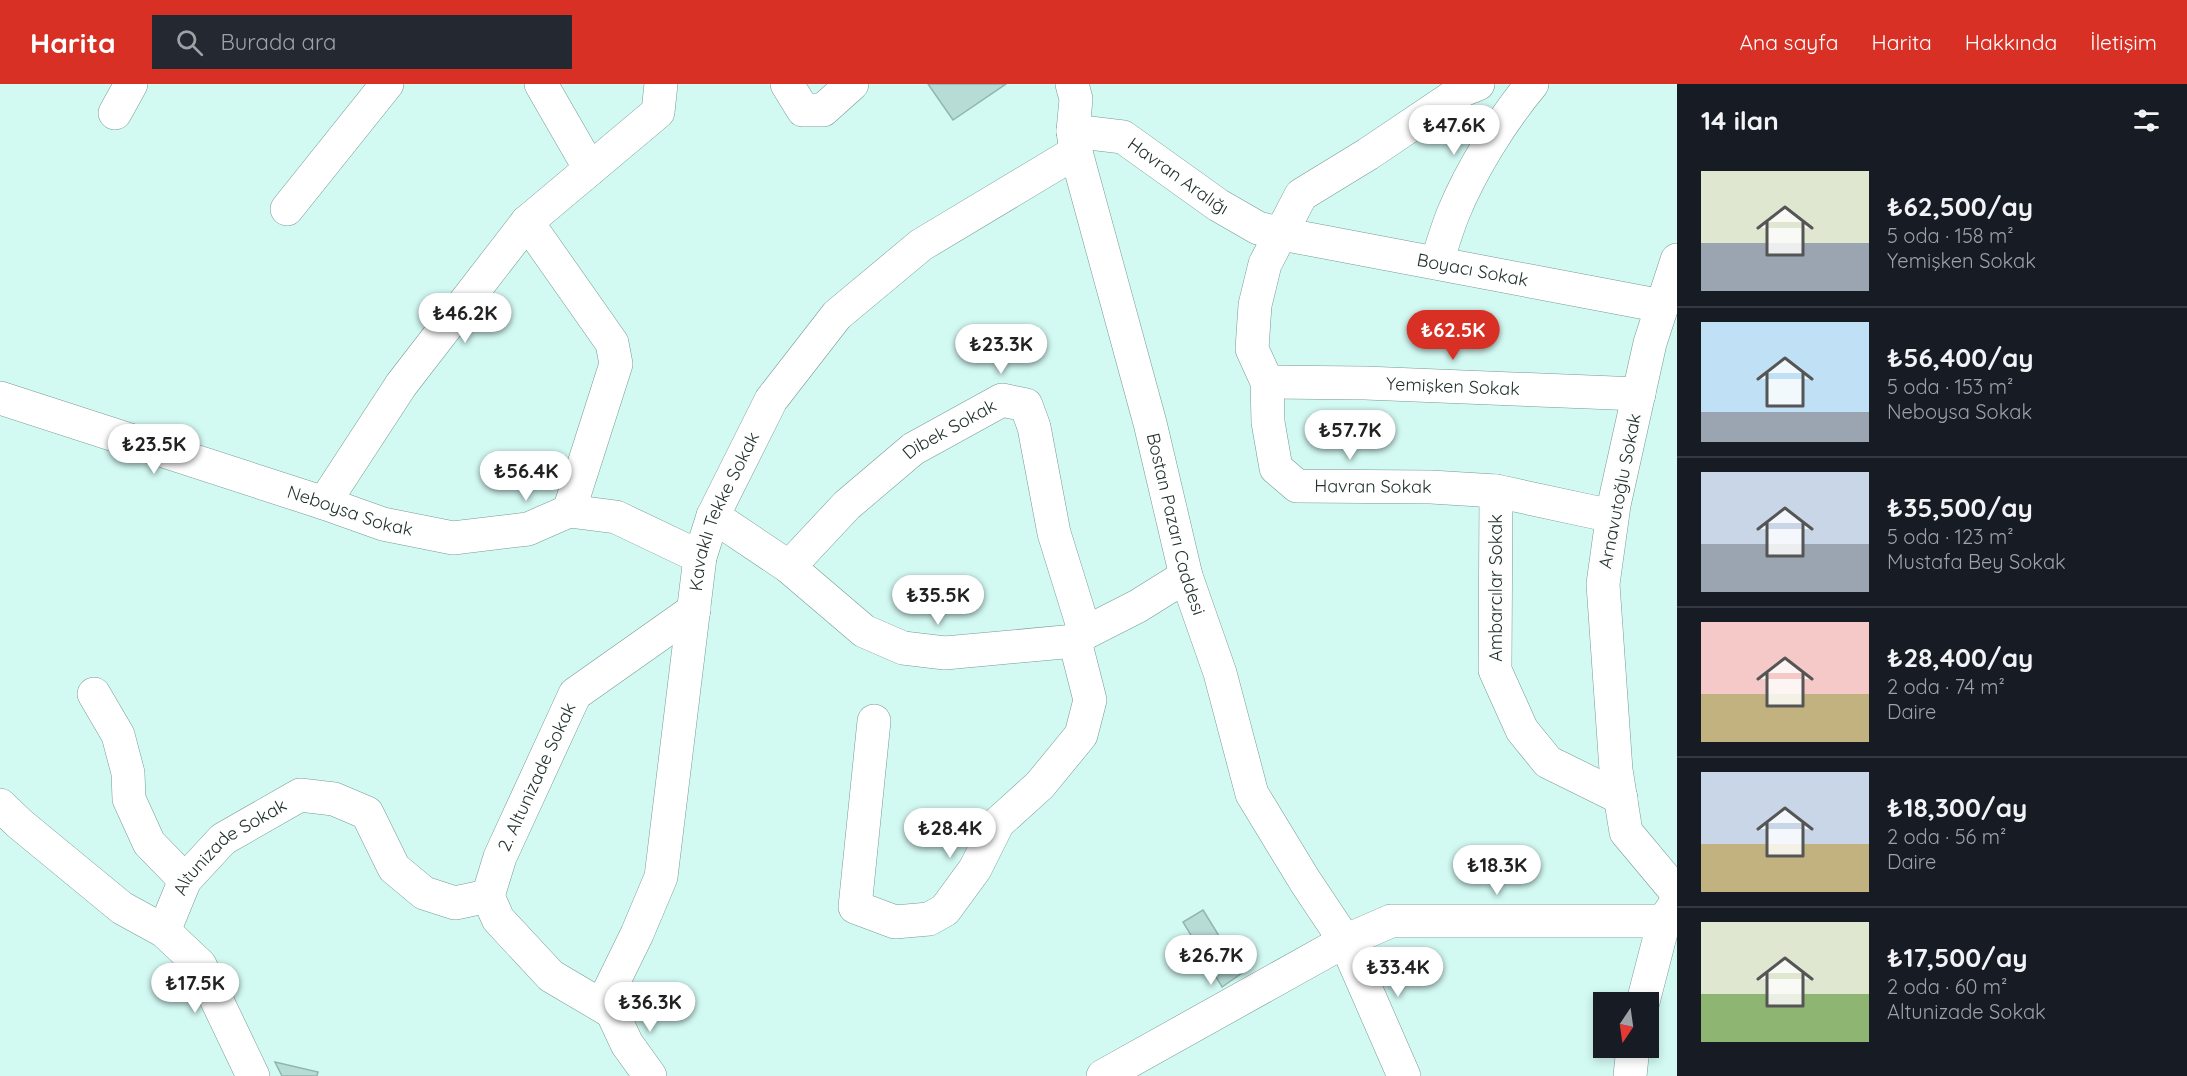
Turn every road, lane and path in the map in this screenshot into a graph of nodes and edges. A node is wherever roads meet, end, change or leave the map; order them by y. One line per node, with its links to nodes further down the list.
1 (131, 84): 10 (street)
2 (387, 84): 13 (street)
3 (541, 84): 12 (street)
4 (661, 84): 12 (street)
5 (787, 84): 6 (street)
6 (852, 84)
7 (1478, 84): 15 (street, Havran Sokak)
8 (1532, 84): 17 (street)
9 (1077, 89): 11 (street, Bostan Pazarı Caddesi)
10 (115, 113)
11 (1074, 142): 15 (street, Havran Aralığı); 25 (street, Kavaklı Tekke Sokak); 29 (street, Bostan Pazarı Caddesi)
12 (590, 169): 14 (street)
13 (287, 209)
14 (527, 222): 23 (street); 24 (street)
15 (1282, 234): 17 (street, Boyacı Sokak); 19 (street, Havran Sokak)
16 (1677, 260): 18 (street, Arnavutoğlu Sokak)
17 (1437, 262): 18 (street, Boyacı Sokak)
18 (1662, 306): 20 (street, Arnavutoğlu Sokak)
19 (1267, 382): 20 (street, Yemişken Sokak); 22 (street, Havran Sokak)
20 (1639, 394): 26 (street, Arnavutoğlu Sokak)
21 (0, 398): 23 (street, Neboysa Sokak)
22 (1496, 491): 26 (street, Havran Sokak); 34 (street, Ambarcılar Sokak)
23 (324, 503): 24 (street, Neboysa Sokak)
24 (569, 510): 27 (street)
25 (713, 516): 27 (street, Kavaklı Tekke Sokak); 28 (street)
26 (1612, 516): 34 (street, Arnavutoğlu Sokak)
27 (700, 557): 30 (street, Kavaklı Tekke Sokak)
28 (789, 567): 31 (street); 31 (street, Dibek Sokak)
29 (1186, 576): 31 (street); 40 (street, Bostan Pazarı Caddesi)
30 (694, 610): 37 (street, 2. Altunizade Sokak); 42 (street, Kavaklı Tekke Sokak)
31 (1080, 637): 33 (street)
32 (94, 694): 36 (street)
33 (874, 722)
34 (1621, 798): 38 (street)
35 (0, 805): 39 (street)
36 (185, 880): 37 (street, Altunizade Sokak); 39 (street, Altunizade Sokak)
37 (488, 896): 42 (street)
38 (1673, 905): 40 (street); 41 (street)
39 (164, 931): 44 (street)
40 (1345, 941): 46 (street); 47 (street, Bostan Pazarı Caddesi)
41 (1645, 992)
42 (612, 1012): 45 (street)
43 (1632, 1058): 48 (street)
44 (253, 1076)
45 (650, 1076)
46 (1102, 1076)
47 (1404, 1076)
48 (1630, 1076)

